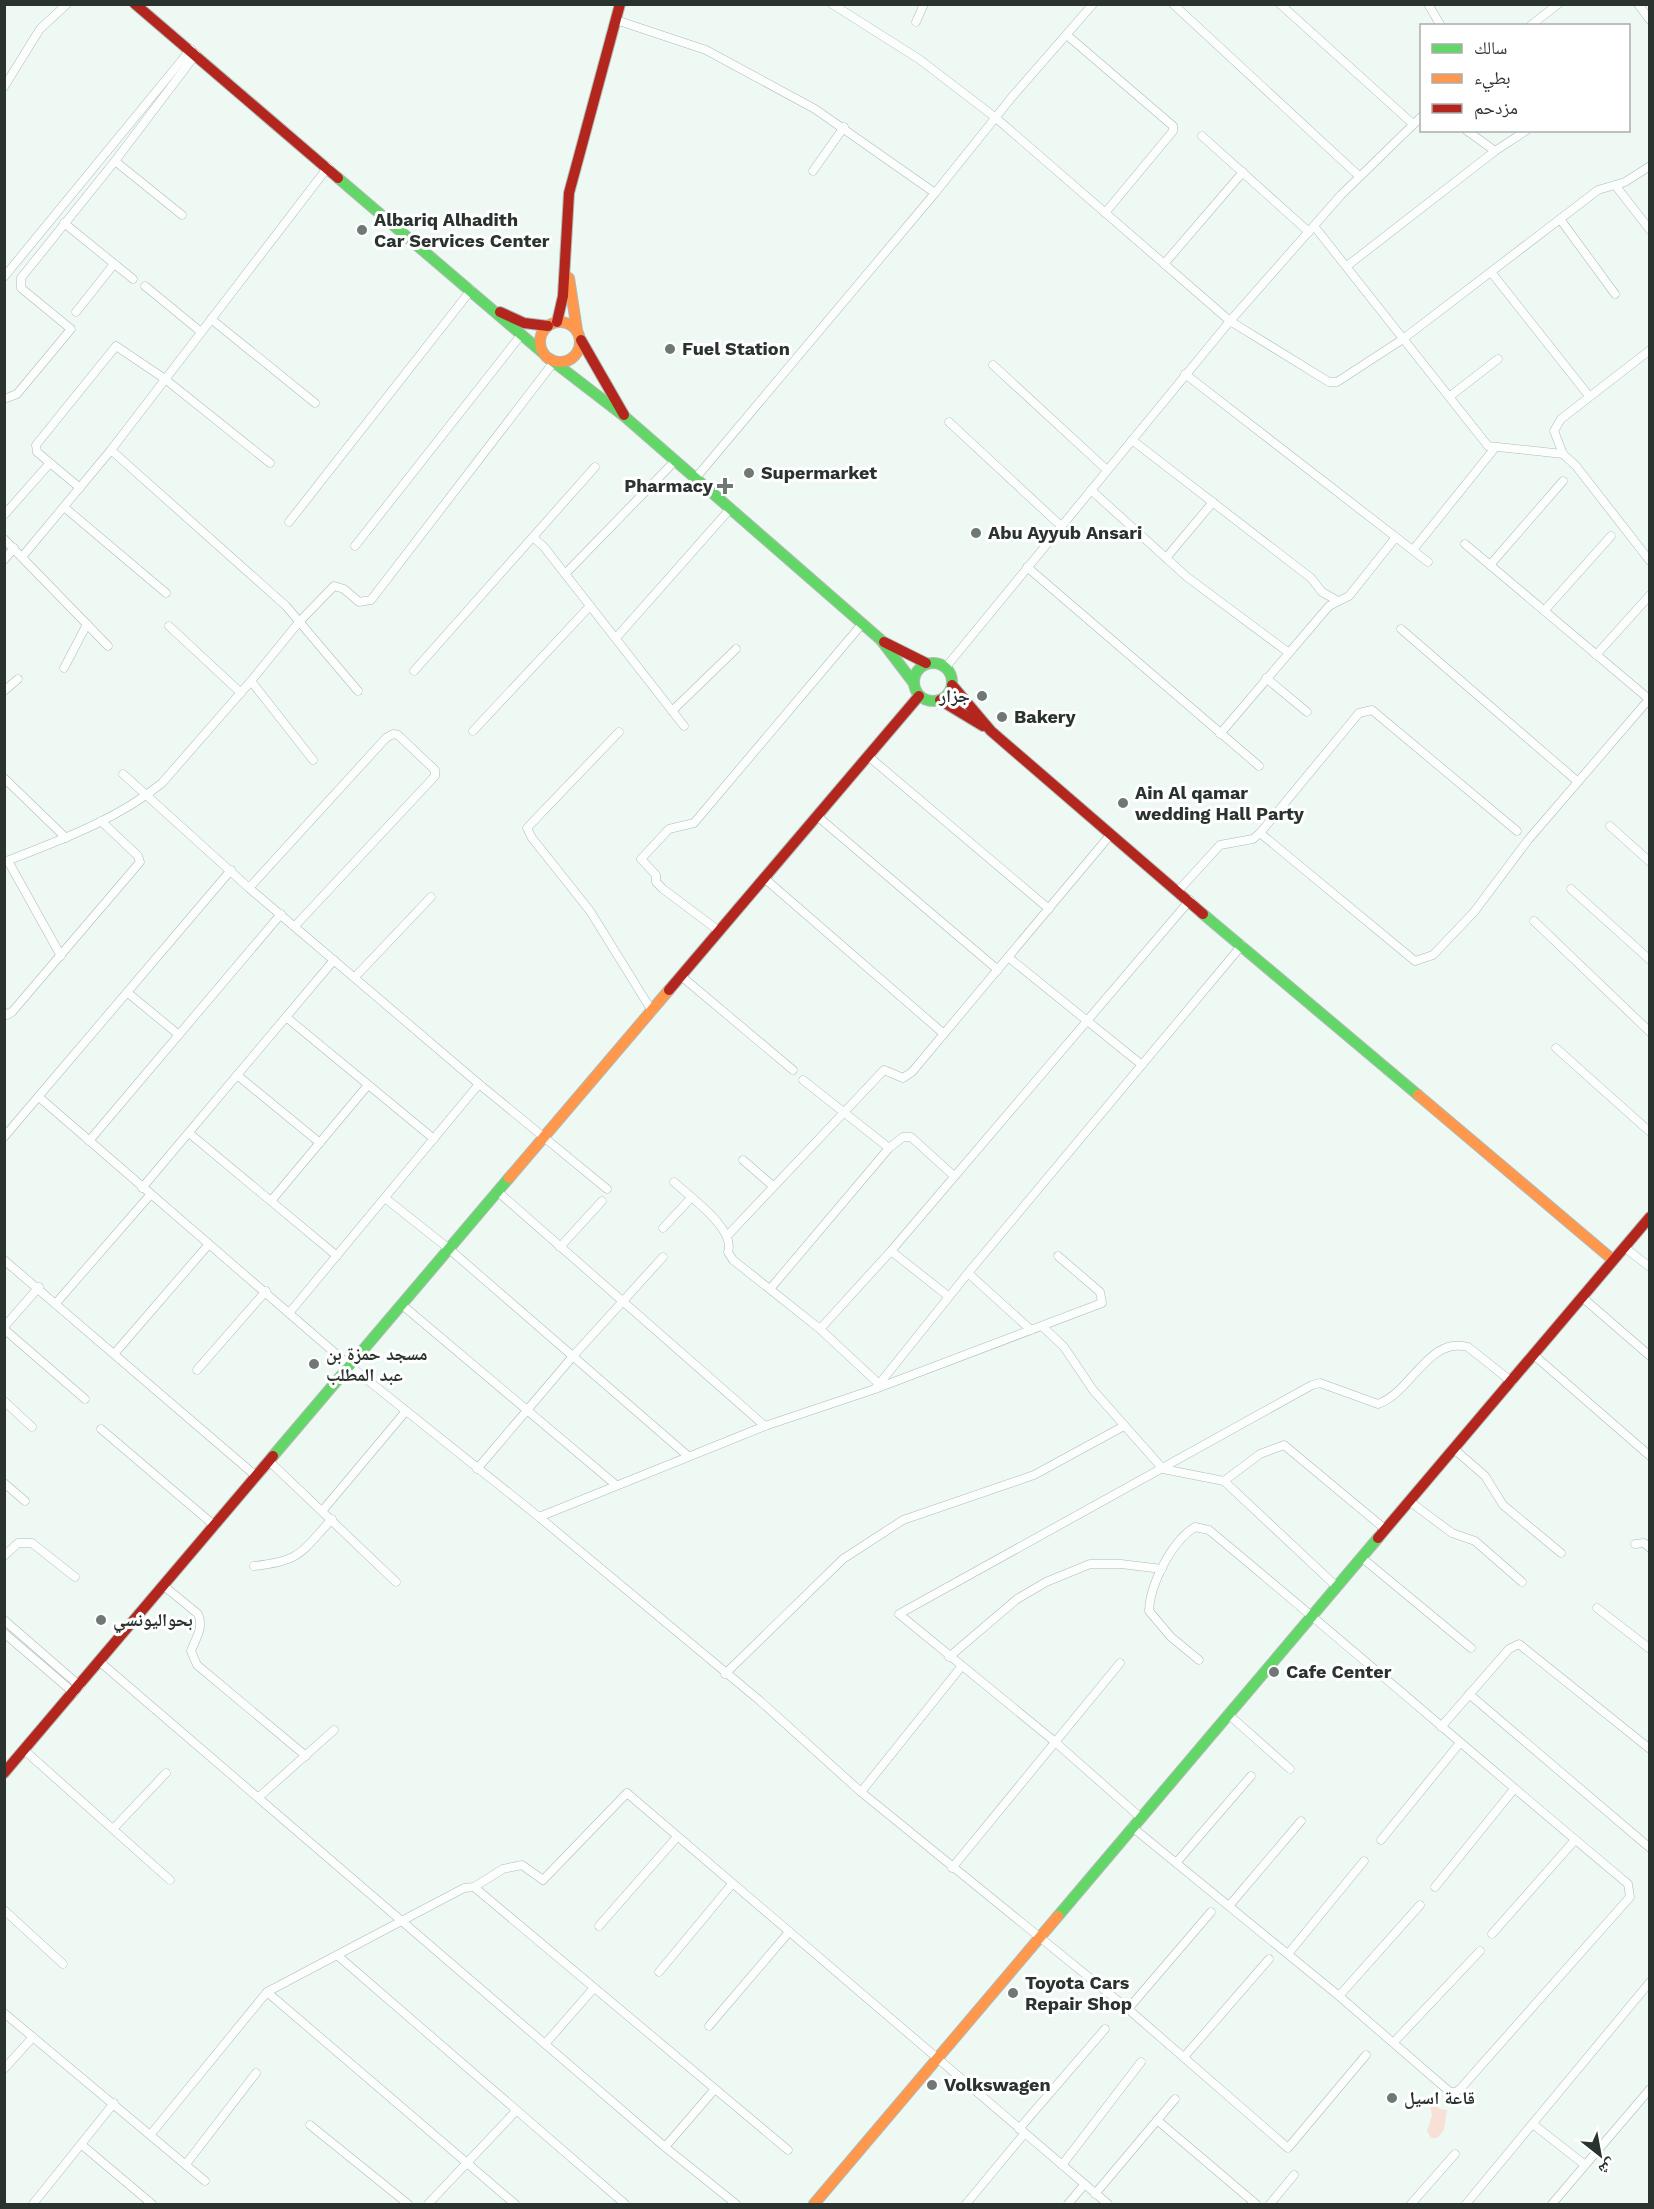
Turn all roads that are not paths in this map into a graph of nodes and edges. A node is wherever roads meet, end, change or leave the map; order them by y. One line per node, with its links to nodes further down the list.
1 (67, 4): 20 (street)
2 (135, 4): 19 (street)
3 (620, 4): 13 (street)
4 (832, 4): 12 (street)
5 (924, 4): 15 (street)
6 (1094, 4): 18 (street)
7 (1173, 4): 34 (street)
8 (1280, 4): 23 (street)
9 (1428, 4): 16 (street)
10 (1638, 4): 14 (street)
11 (1554, 6): 17 (street)
12 (847, 8): 21 (street)
13 (616, 20): 24 (street); 43 (street)
14 (1650, 20)
15 (916, 22)
16 (1440, 24)
17 (1532, 24)
18 (1068, 36): 21 (street); 37 (street)
19 (193, 52): 29 (street); 31 (street); 48 (street)
20 (4, 87)
21 (996, 118): 36 (street); 37 (street)
22 (1420, 118): 23 (street)
23 (1413, 124): 34 (street)
24 (844, 127): 32 (street); 36 (street)
25 (1469, 132): 28 (street)
26 (1524, 132): 28 (street)
27 (1202, 136): 33 (street)
28 (1495, 151): 46 (street)
29 (115, 161): 38 (street); 40 (street)
30 (1650, 166): 35 (street)
31 (328, 167): 51 (street); 55 (street)
32 (813, 171)
33 (1243, 172): 41 (street); 45 (street)
34 (1359, 176): 41 (street)
35 (1615, 185): 39 (street); 42 (street)
36 (935, 193): 83 (street)
37 (1105, 213): 45 (street)
38 (182, 215)
39 (1560, 219): 47 (street); 52 (street)
40 (64, 223): 44 (street); 70 (street)
41 (1312, 229): 46 (street); 56 (street)
42 (1650, 230)
43 (565, 260): 57 (street); 60 (street)
44 (114, 264): 49 (street); 54 (street)
45 (1164, 264): 56 (street)
46 (1347, 266): 61 (street)
47 (1491, 272): 61 (street); 68 (street)
48 (4, 277)
49 (133, 279)
50 (145, 286): 58 (street)
51 (471, 290): 53 (street); 91 (street)
52 (1614, 294)
53 (488, 305): 57 (street); 59 (street)
54 (76, 312)
55 (211, 319): 58 (street); 71 (street)
56 (1230, 321): 61 (street); 66 (street)
57 (552, 324): 60 (street); 63 (street)
58 (201, 332): 67 (street)
59 (521, 335): 63 (street); 98 (street)
60 (579, 336): 63 (street); 72 (street)
61 (1402, 339): 69 (street)
62 (1650, 350): 68 (street)
63 (549, 358): 72 (street); 114 (street)
64 (1498, 359): 69 (street)
65 (993, 365): 82 (street)
66 (1185, 374): 74 (street); 94 (street)
67 (165, 378): 76 (street); 79 (street); 80 (street)
68 (1589, 396): 77 (street)
69 (1449, 397): 75 (street)
70 (4, 399)
71 (315, 403)
72 (624, 416): 78 (street)
73 (948, 422): 92 (street)
74 (1132, 440): 82 (street); 87 (street)
75 (1494, 449): 77 (street); 100 (street)
76 (111, 450): 85 (street); 114 (street)
77 (1563, 454): 104 (street)
78 (674, 462): 83 (street); 108 (street)
79 (50, 463): 85 (street); 90 (street)
80 (270, 463)
81 (595, 467): 95 (street)
82 (1107, 470): 86 (street)
83 (694, 480): 89 (street)
84 (1563, 481): 106 (street)
85 (80, 488): 88 (street)
86 (1091, 490): 92 (street); 102 (street)
87 (1213, 502): 102 (street); 111 (street)
88 (64, 507): 101 (street); 109 (street)
89 (730, 509): 116 (street); 119 (street)
90 (4, 515)
91 (289, 522)
92 (1060, 526): 107 (street)
93 (1611, 536): 113 (street)
94 (1396, 537): 100 (street); 111 (street)
95 (534, 538): 108 (street); 128 (street)
96 (4, 539): 99 (street)
97 (1465, 544): 106 (street)
98 (355, 546)
99 (14, 548): 101 (street); 103 (street)
100 (1413, 550): 105 (street)
101 (22, 557): 115 (street)
102 (1166, 558): 123 (street)
103 (4, 560)
104 (1650, 561)
105 (1428, 562)
106 (1490, 565): 113 (street)
107 (1027, 567): 126 (street); 146 (street)
108 (565, 574): 112 (street)
109 (166, 593)
110 (1650, 595): 124 (street)
111 (1338, 601): 123 (street)
112 (590, 606): 119 (street); 143 (street)
113 (1544, 611): 124 (street)
114 (299, 621): 131 (street); 135 (street)
115 (87, 624): 121 (street); 127 (street)
116 (862, 624): 120 (street); 174 (street)
117 (169, 627): 136 (street)
118 (1401, 629): 152 (street)
119 (616, 638): 140 (street)
120 (881, 640): 125 (street); 132 (street)
121 (108, 645)
122 (736, 649): 140 (street)
123 (1289, 653): 129 (street)
124 (1596, 655): 138 (street)
125 (926, 663): 126 (street); 132 (street)
126 (946, 667): 133 (street)
127 (64, 668)
128 (414, 671)
129 (1266, 678): 141 (street); 146 (street)
130 (18, 679): 134 (street)
131 (251, 681): 136 (street); 148 (street)
132 (913, 682): 137 (street)
133 (952, 685): 139 (street); 144 (street)
134 (4, 691)
135 (358, 691)
136 (241, 693): 153 (street)
137 (919, 696): 139 (street); 147 (street)
138 (1649, 699): 152 (street)
139 (940, 700): 144 (street)
140 (672, 711): 142 (street)
141 (1307, 712)
142 (684, 726)
143 (472, 731)
144 (991, 731): 159 (street)
145 (619, 732): 184 (street)
146 (1220, 734): 149 (street)
147 (868, 756): 154 (street); 170 (street)
148 (313, 760)
149 (1259, 766)
150 (123, 774): 153 (street)
151 (4, 778): 160 (street)
152 (1577, 781): 158 (street)
153 (146, 796): 155 (street); 163 (street)
154 (817, 816): 164 (street); 180 (street)
155 (101, 821): 160 (street); 176 (street)
156 (1610, 826): 162 (street)
157 (1517, 831): 158 (street)
158 (1260, 833): 167 (street)
159 (1111, 834): 167 (street); 170 (street)
160 (66, 838): 161 (street)
161 (6, 862): 176 (street)
162 (1650, 862)
163 (231, 870): 165 (street); 183 (street)
164 (764, 878): 174 (street); 189 (street)
165 (249, 888): 171 (street); 173 (street)
166 (1571, 889): 179 (street)
167 (1178, 891): 169 (street)
168 (431, 897): 182 (street)
169 (1190, 900): 175 (street); 187 (street)
170 (1048, 909): 177 (street)
171 (281, 914): 173 (street); 190 (street)
172 (1534, 921): 188 (street)
173 (295, 926): 178 (street)
174 (719, 931): 181 (street)
175 (1242, 945): 192 (street); 232 (street)
176 (61, 956): 185 (street)
177 (1008, 957): 180 (street); 187 (street)
178 (334, 960): 182 (street); 186 (street)
179 (1650, 960)
180 (998, 970): 189 (street)
181 (681, 976): 184 (street); 193 (street)
182 (355, 977): 196 (street)
183 (128, 993): 190 (street); 198 (street)
184 (652, 1011): 203 (street)
185 (4, 1012)
186 (286, 1017): 194 (street); 197 (street)
187 (1087, 1020): 192 (street); 209 (street)
188 (1650, 1032)
189 (944, 1034): 199 (street)
190 (179, 1035): 205 (street)
191 (1556, 1048): 200 (street)
192 (1142, 1065): 234 (street)
193 (793, 1070)
194 (237, 1075): 201 (street); 206 (street)
195 (803, 1080): 199 (street)
196 (479, 1084): 203 (street); 204 (street)
197 (368, 1085): 204 (street); 206 (street)
198 (40, 1098): 202 (street); 205 (street)
199 (842, 1113): 207 (street); 211 (street)
200 (1650, 1132)
201 (189, 1133): 212 (street); 218 (street)
202 (4, 1137)
203 (544, 1138): 213 (street); 214 (street)
204 (434, 1139): 216 (street)
205 (89, 1141): 212 (street)
206 (320, 1143): 218 (street)
207 (890, 1148): 209 (street); 236 (street)
208 (743, 1160): 211 (street)
209 (954, 1176): 227 (street)
210 (674, 1182): 217 (street)
211 (773, 1186): 222 (street)
212 (142, 1188): 215 (street)
213 (607, 1190)
214 (497, 1191): 224 (street); 226 (street)
215 (150, 1195): 223 (street); 241 (street)
216 (385, 1198): 226 (street); 228 (street)
217 (691, 1198): 221 (street); 222 (street)
218 (271, 1201): 228 (street)
219 (602, 1201): 224 (street)
220 (1650, 1217): 225 (street)
221 (663, 1228)
222 (728, 1235): 236 (street)
223 (209, 1244): 237 (street); 248 (street)
224 (560, 1247): 240 (street)
225 (1624, 1247): 232 (street); 233 (street)
226 (448, 1248): 242 (street); 249 (street)
227 (891, 1251): 238 (street); 246 (street)
228 (337, 1256): 243 (street)
229 (1058, 1256): 244 (street)
230 (663, 1257): 240 (street)
231 (4, 1260): 235 (street)
232 (1613, 1260): 239 (street)
233 (1650, 1267)
234 (968, 1272): 238 (street); 247 (street)
235 (39, 1287): 241 (street); 245 (street)
236 (770, 1289): 246 (street)
237 (266, 1291): 243 (street); 253 (street)
238 (948, 1296): 255 (street)
239 (1583, 1298): 250 (street); 251 (street)
240 (621, 1300): 249 (street); 260 (street)
241 (57, 1302): 248 (street)
242 (401, 1304): 252 (street); 258 (street)
243 (290, 1312): 252 (street)
244 (1042, 1326): 247 (street); 261 (street)
245 (4, 1328): 256 (street)
246 (820, 1329): 255 (street)
247 (1031, 1330): 255 (street)
248 (115, 1353): 270 (street)
249 (574, 1355): 258 (street); 265 (street)
250 (1535, 1356): 254 (street); 266 (street)
251 (1650, 1356)
252 (350, 1366): 259 (street); 267 (street)
253 (197, 1370)
254 (1512, 1382): 264 (street); 269 (street)
255 (877, 1386): 260 (street)
256 (85, 1400)
257 (4, 1401): 262 (street)
258 (527, 1410): 268 (street); 273 (street)
259 (406, 1411): 268 (street); 276 (street)
260 (765, 1426): 265 (street)
261 (1124, 1426): 269 (street); 304 (street)
262 (32, 1427)
263 (101, 1429): 279 (street)
264 (1454, 1449): 275 (street); 283 (street)
265 (688, 1456): 273 (street)
266 (1650, 1456)
267 (269, 1461): 270 (street); 276 (street)
268 (477, 1469): 277 (street)
269 (1163, 1469): 271 (street); 299 (street)
270 (256, 1476): 279 (street)
271 (1224, 1480): 280 (street); 292 (street)
272 (4, 1483): 274 (street)
273 (616, 1485): 277 (street)
274 (26, 1501)
275 (1409, 1501): 280 (street); 290 (street)
276 (323, 1510): 278 (street)
277 (539, 1518): 304 (street)
278 (332, 1519): 286 (street); 289 (street)
279 (215, 1526): 291 (street)
280 (1385, 1530): 285 (street)
281 (1635, 1544): 282 (street)
282 (1650, 1548)
283 (1561, 1553)
284 (4, 1556): 288 (street)
285 (1362, 1557): 292 (street); 297 (street)
286 (254, 1566)
287 (1162, 1569): 294 (street); 299 (street); 300 (street)
288 (75, 1577)
289 (396, 1582)
290 (1522, 1582)
291 (164, 1586): 301 (street); 314 (street)
292 (1336, 1586): 294 (street)
293 (1597, 1608): 298 (street)
294 (1312, 1615): 307 (street); 308 (street)
295 (4, 1620): 305 (street)
296 (4, 1634): 305 (street)
297 (1471, 1648)
298 (1650, 1649)
299 (949, 1657): 303 (street)
300 (1199, 1660)
301 (100, 1662): 305 (street); 321 (street)
302 (1120, 1663): 310 (street)
303 (961, 1667): 310 (street); 320 (street)
304 (725, 1674): 320 (street)
305 (77, 1689): 313 (street)
306 (1469, 1694): 308 (street); 312 (street); 329 (street)
307 (1228, 1714): 316 (street); 322 (street)
308 (1441, 1727): 311 (street)
309 (334, 1730): 314 (street)
310 (1054, 1741): 322 (street); 332 (street)
311 (1459, 1744): 319 (street); 327 (street)
312 (1650, 1749)
313 (24, 1750): 315 (street); 325 (street)
314 (306, 1756): 321 (street)
315 (6, 1769)
316 (1290, 1769)
317 (166, 1773): 325 (street)
318 (1251, 1776): 331 (street)
319 (1514, 1789): 328 (street); 336 (street)
320 (861, 1792): 332 (street)
321 (259, 1797): 341 (street)
322 (1140, 1817): 324 (street)
323 (1301, 1821): 338 (street)
324 (1131, 1827): 331 (street); 345 (street)
325 (113, 1829): 333 (street)
326 (677, 1837): 334 (street); 335 (street); 342 (street)
327 (1381, 1840)
328 (1575, 1840): 344 (street); 361 (street)
329 (1650, 1848)
330 (1364, 1861): 347 (street)
331 (1176, 1863): 338 (street)
332 (952, 1868): 345 (street)
333 (170, 1880)
334 (732, 1884): 343 (street); 351 (street)
335 (474, 1887): 341 (street); 353 (street)
336 (1435, 1887)
337 (1420, 1905): 355 (street)
338 (1229, 1906): 347 (street)
339 (4, 1910): 350 (street)
340 (1211, 1912): 356 (street)
341 (403, 1921): 348 (street); 362 (street)
342 (599, 1926)
343 (789, 1932): 358 (street); 365 (street)
344 (1492, 1934)
345 (1039, 1936): 356 (street); 365 (street)
346 (1480, 1951): 361 (street)
347 (1288, 1954): 355 (street)
348 (337, 1955): 354 (street); 373 (street)
349 (1269, 1959): 364 (street)
350 (63, 1964)
351 (660, 1972)
352 (1650, 1982): 375 (street)
353 (593, 1989): 362 (street); 370 (street)
354 (267, 1992): 378 (street); 384 (street)
355 (1339, 1996): 361 (street)
356 (1128, 2009): 364 (street)
357 (4, 2013): 360 (street)
358 (710, 2026)
359 (1105, 2029): 377 (street)
360 (33, 2037): 367 (street); 372 (street)
361 (1394, 2042)
362 (545, 2044): 380 (street)
363 (1366, 2055): 364 (street)
364 (1184, 2057)
365 (935, 2058): 377 (street); 398 (street)
366 (1141, 2062): 386 (street)
367 (4, 2069)
368 (256, 2073): 383 (street)
369 (1650, 2089): 385 (street)
370 (714, 2090): 380 (street); 381 (street)
371 (1175, 2099): 374 (street)
372 (114, 2103): 378 (street); 379 (street)
373 (516, 2111): 384 (street); 396 (street)
374 (1157, 2120): 390 (street); 402 (street)
375 (1534, 2125): 385 (street); 405 (street)
376 (310, 2126): 393 (street)
377 (1022, 2132): 386 (street); 399 (street)
378 (151, 2134): 383 (street)
379 (82, 2145): 391 (street); 392 (street)
380 (665, 2147): 397 (street)
381 (788, 2150)
382 (1455, 2154): 404 (street)
383 (186, 2164): 388 (street)
384 (467, 2164): 394 (street); 395 (street)
385 (1584, 2164): 406 (street)
386 (1062, 2165): 389 (street)
387 (1294, 2175): 403 (street)
388 (205, 2181)
389 (1084, 2185): 390 (street); 400 (street)
390 (1095, 2194): 401 (street)
391 (33, 2204)
392 (152, 2205)
393 (408, 2205)
394 (428, 2205)
395 (515, 2205)
396 (625, 2205)
397 (736, 2205)
398 (814, 2205)
399 (966, 2205)
400 (1068, 2205)
401 (1108, 2205)
402 (1256, 2205)
403 (1270, 2205)
404 (1411, 2205)
405 (1466, 2205)
406 (1552, 2205)

